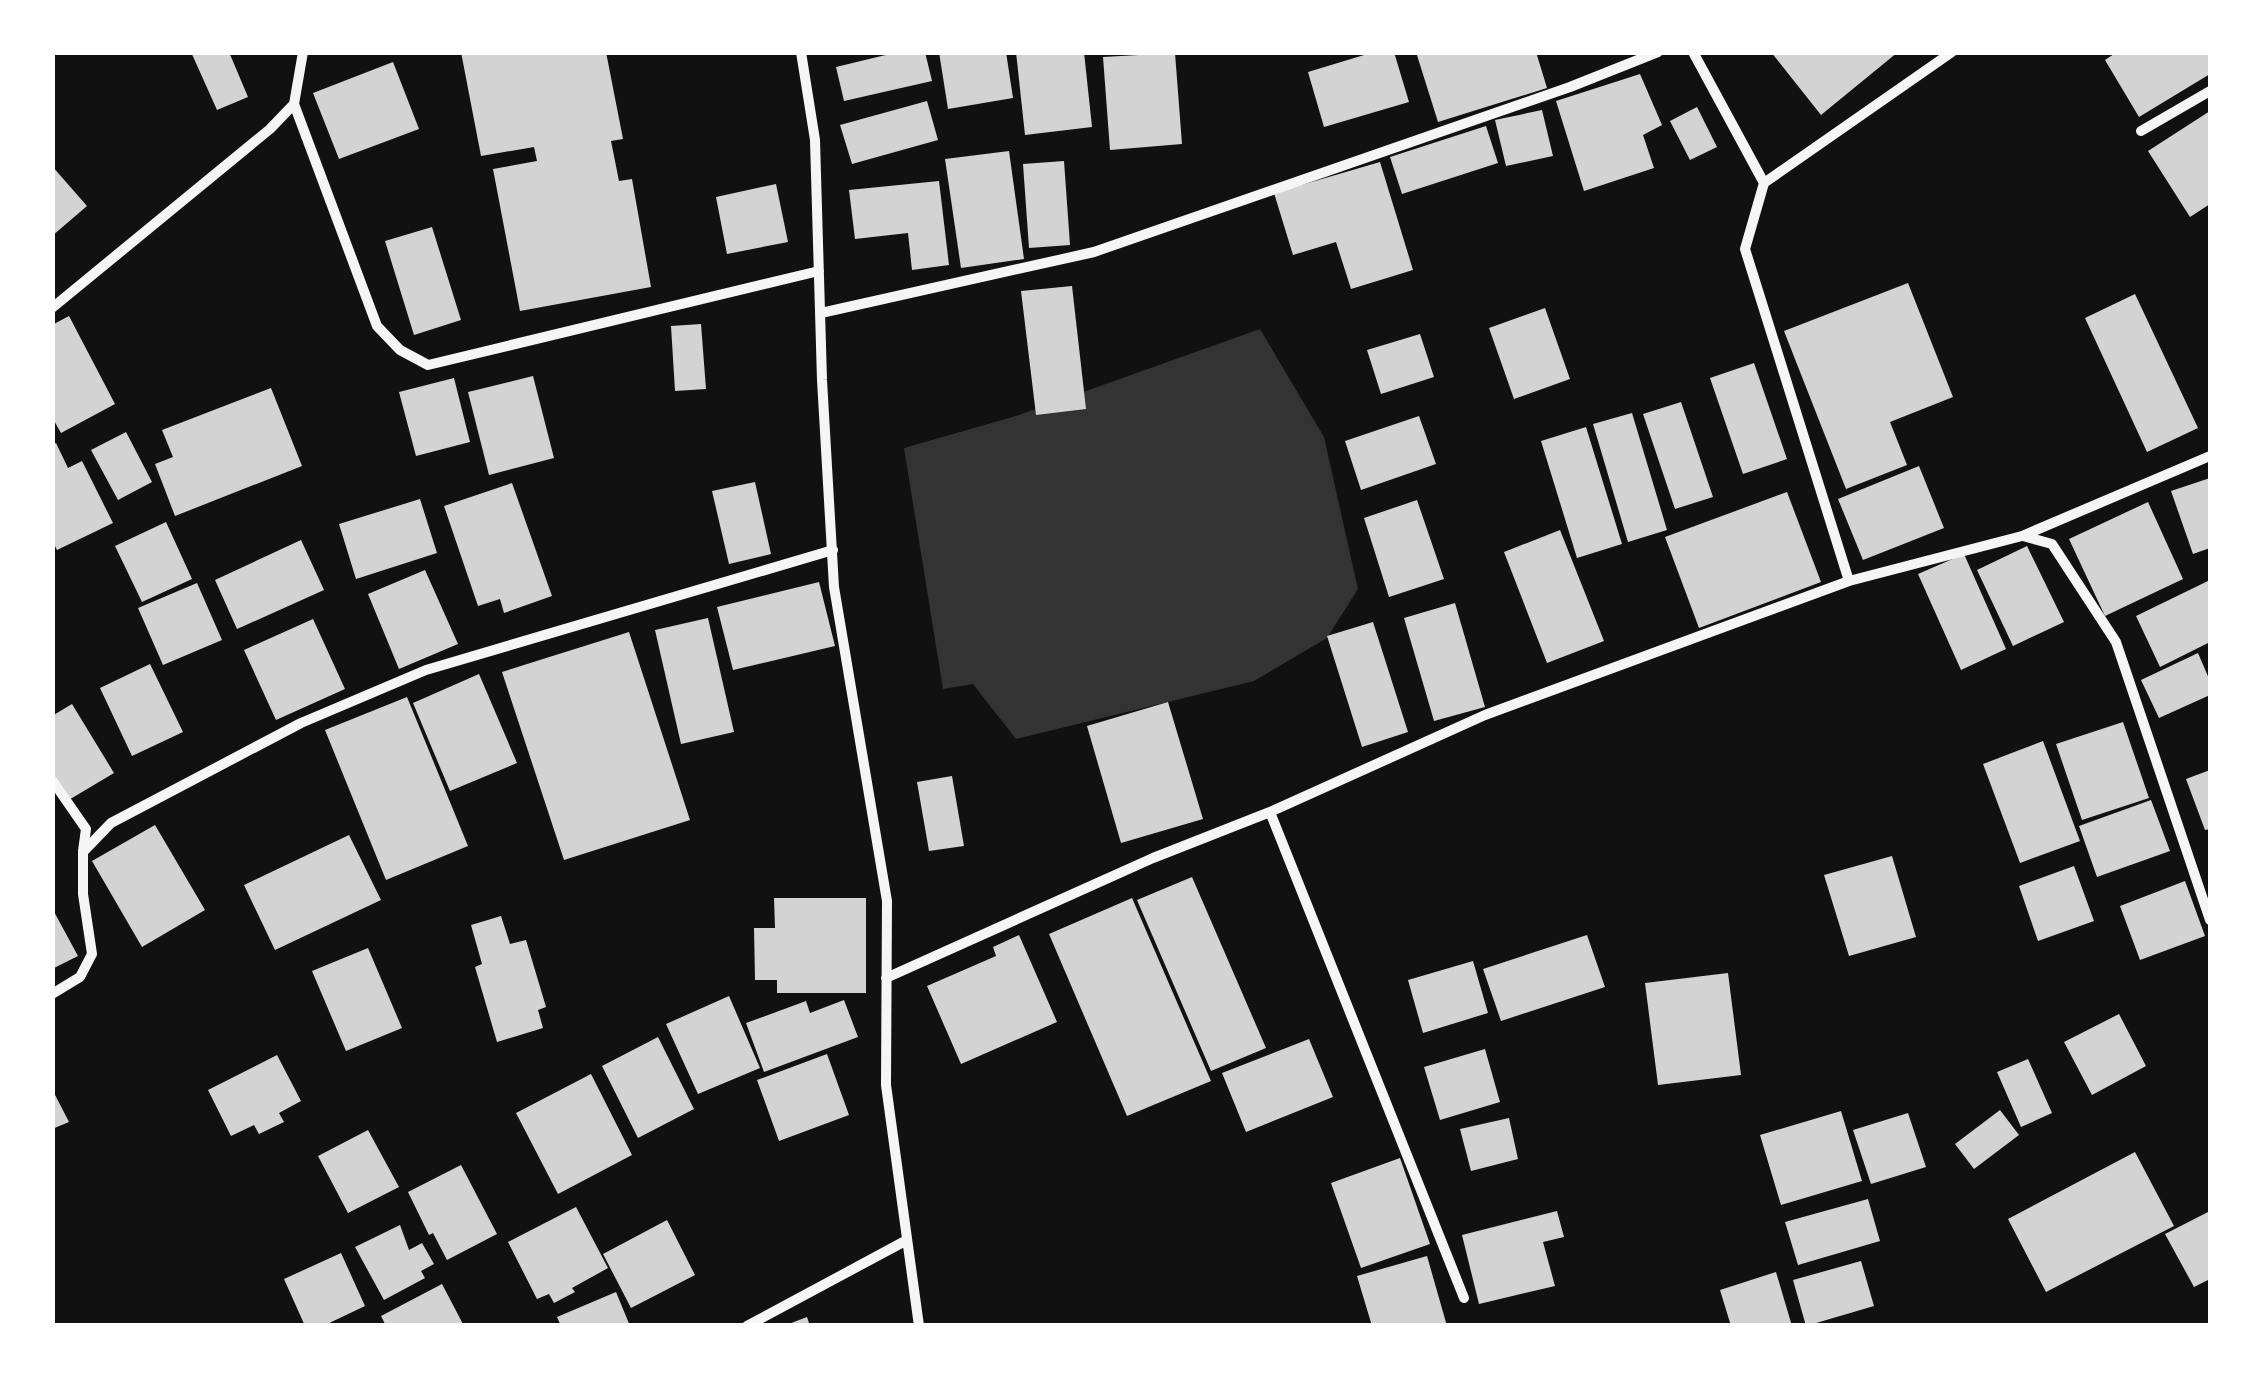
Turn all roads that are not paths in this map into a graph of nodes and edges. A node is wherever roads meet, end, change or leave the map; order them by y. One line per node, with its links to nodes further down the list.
1 (303, 52): 7 (street)
2 (801, 52): 10 (street)
3 (1658, 52): 12 (street)
4 (1693, 52): 9 (street)
5 (1952, 52): 9 (street)
6 (2210, 91): 8 (street)
7 (294, 104): 10 (street); 11 (street)
8 (2141, 130)
9 (1764, 183): 16 (street)
10 (819, 271): 12 (street)
11 (52, 308)
12 (821, 312): 15 (street)
13 (2210, 456): 14 (street)
14 (2022, 536): 16 (street); 20 (street)
15 (832, 550): 19 (street); 21 (street)
16 (1849, 580): 18 (street)
17 (52, 780): 19 (street)
18 (1270, 812): 21 (street); 24 (street)
19 (83, 852): 22 (street)
20 (2210, 920)
21 (886, 978): 23 (street)
22 (52, 994)
23 (907, 1240): 25 (street); 26 (street)
24 (1464, 1298)
25 (747, 1326)
26 (919, 1326)

